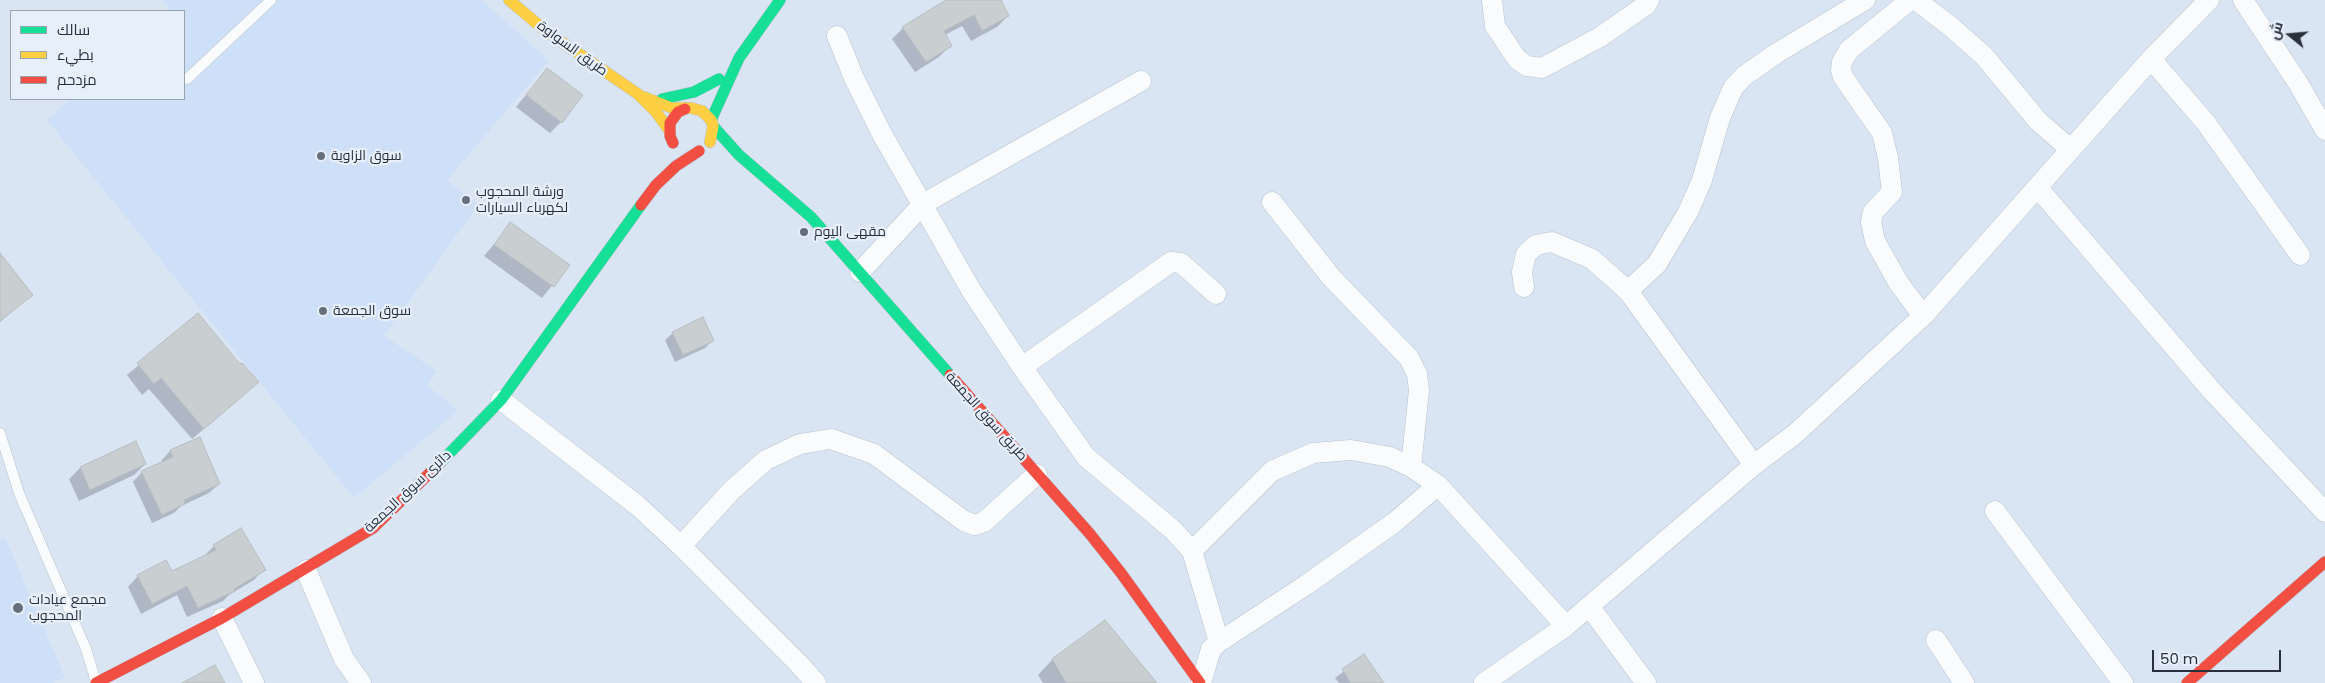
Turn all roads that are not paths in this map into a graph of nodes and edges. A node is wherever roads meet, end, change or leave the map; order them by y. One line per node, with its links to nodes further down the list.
1 (271, 0): 14 (lane)
2 (509, 0): 17 (main road, طريق السواوة)
3 (780, 0): 13 (main road)
4 (1492, 0): 5 (street)
5 (1649, 0)
6 (1865, 0): 37 (street)
7 (1910, 0): 39 (street)
8 (1916, 0): 26 (street)
9 (2243, 0): 23 (street)
10 (2207, 1): 12 (street)
11 (837, 36): 32 (street)
12 (2151, 59): 26 (street); 34 (street)
13 (738, 61): 15 (main road); 19 (main road); 21 (main road)
14 (187, 79)
15 (719, 79): 18 (main road); 20 (main road)
16 (1142, 81): 32 (street)
17 (638, 94): 18 (main road); 24 (main road)
18 (650, 100): 20 (main road)
19 (728, 108)
20 (688, 109): 21 (main road); 24 (main road)
21 (712, 123): 25 (main road); 28 (main road, طريق سوق الجمعة)
22 (731, 130): 28 (main road)
23 (2325, 130)
24 (669, 133): 25 (main road); 27 (main road)
25 (702, 150): 28 (main road); 33 (main road)
26 (2070, 150): 30 (street)
27 (664, 152)
28 (751, 164): 35 (main road, طريق سوق الجمعة)
29 (657, 168): 33 (main road)
30 (2038, 188): 39 (street); 48 (street)
31 (1272, 202): 44 (street)
32 (923, 204): 35 (street); 40 (street)
33 (638, 206): 41 (main road, دائرى سوق الجمعة)
34 (2300, 255)
35 (860, 272): 45 (main road, طريق سوق الجمعة)
36 (1524, 287): 37 (street)
37 (1628, 291): 43 (street)
38 (1216, 294): 40 (street)
39 (1923, 316): 43 (street)
40 (1022, 367): 50 (street)
41 (501, 400): 49 (street); 52 (main road, دائرى سوق الجمعة)
42 (0, 433): 58 (lane)
43 (1754, 465): 53 (street)
44 (1411, 467): 46 (street); 50 (street)
45 (1037, 474): 49 (street); 62 (main road, طريق سوق الجمعة)
46 (1438, 485): 55 (street); 57 (street)
47 (1995, 511): 66 (street)
48 (2325, 512)
49 (681, 546): 61 (street)
50 (1192, 551): 57 (street)
51 (2325, 562): 67 (main road)
52 (306, 570): 54 (main road, دائرى سوق الجمعة); 60 (street)
53 (1589, 606): 55 (street); 64 (street)
54 (222, 618): 58 (main road, دائرى سوق الجمعة); 59 (street)
55 (1566, 626): 63 (street)
56 (1936, 640): 65 (street)
57 (1219, 642): 62 (street)
58 (96, 683)
59 (254, 683)
60 (361, 683)
61 (816, 683)
62 (1201, 683)
63 (1484, 683)
64 (1646, 683)
65 (1964, 683)
66 (2123, 683)
67 (2187, 683)

